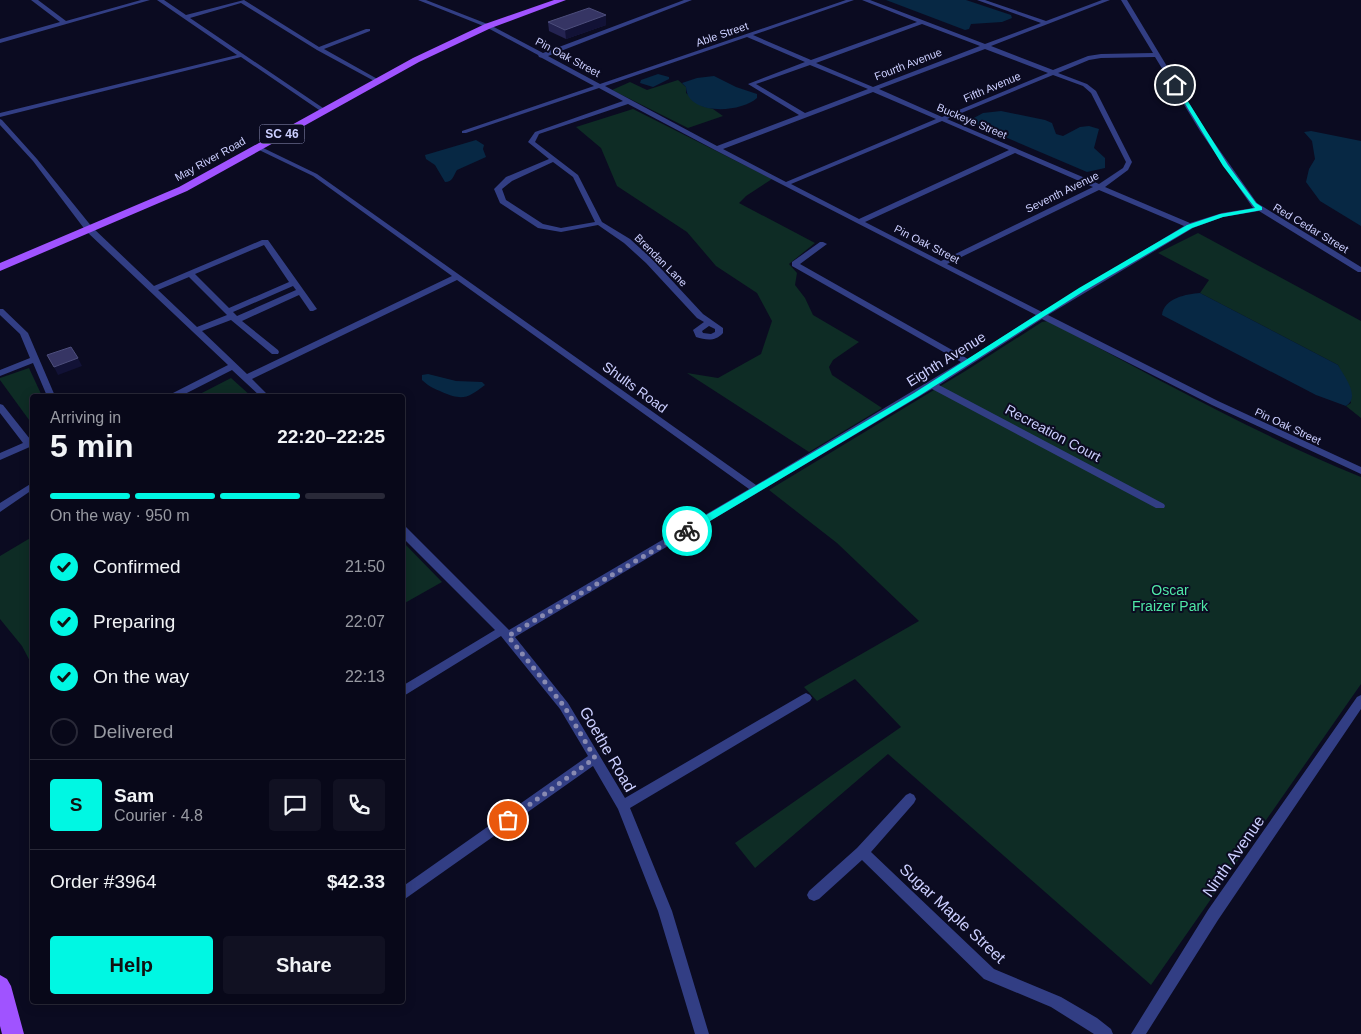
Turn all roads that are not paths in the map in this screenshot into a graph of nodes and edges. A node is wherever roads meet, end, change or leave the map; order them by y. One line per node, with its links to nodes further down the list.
1 (34, 0): 15 (street)
2 (147, 0): 15 (street)
3 (160, 0): 13 (street)
4 (421, 0): 17 (street, Pin Oak Street)
5 (562, 0): 17 (main road, May River Road / SC 46)
6 (689, 0): 25 (street)
7 (851, 0): 19 (street, Able Street)
8 (865, 0): 14 (street, Seventh Avenue)
9 (980, 0): 16 (street)
10 (1107, 0): 16 (street, Fourth Avenue)
11 (1124, 0): 24 (street, Red Cedar Street)
12 (242, 1): 13 (street); 22 (street)
13 (187, 17): 23 (street)
14 (922, 22): 21 (street, Seventh Avenue); 26 (street)
15 (66, 23): 20 (street)
16 (1045, 24): 21 (street, Fourth Avenue)
17 (488, 26): 25 (street, Pin Oak Street); 28 (main road, May River Road / SC 46)
18 (368, 30): 22 (street)
19 (747, 36): 26 (street, Buckeye Street); 29 (street, Able Street)
20 (0, 40)
21 (984, 46): 27 (street, Seventh Avenue); 30 (street, Fourth Avenue)
22 (319, 49): 28 (street)
23 (243, 55): 32 (street); 33 (street)
24 (1156, 55): 27 (street, Fifth Avenue); 44 (street, Red Cedar Street)
25 (541, 56): 29 (street, Pin Oak Street)
26 (807, 62): 30 (street, Buckeye Street); 34 (street)
27 (1053, 72): 35 (street, Fifth Avenue); 43 (street, Seventh Avenue)
28 (378, 82): 32 (main road, May River Road / SC 46)
29 (599, 86): 31 (street, Pin Oak Street); 37 (street, Able Street)
30 (870, 89): 34 (street, Fourth Avenue); 35 (street, Buckeye Street)
31 (629, 101): 39 (street, Pin Oak Street); 41 (street)
32 (324, 111): 38 (main road, May River Road / SC 46)
33 (0, 115)
34 (803, 115): 39 (street, Fourth Avenue)
35 (940, 120): 40 (street, Buckeye Street); 42 (street, Fifth Avenue)
36 (0, 121): 48 (street)
37 (464, 132)
38 (257, 147): 48 (main road, May River Road / SC 46); 54 (street, Shults Road)
39 (717, 149): 42 (street, Pin Oak Street)
40 (1013, 151): 43 (street, Buckeye Street); 45 (street)
41 (553, 160): 46 (street); 46 (street)
42 (786, 184): 45 (street, Pin Oak Street)
43 (1099, 187): 47 (street, Buckeye Street); 50 (street, Seventh Avenue)
44 (1260, 208): 47 (street, Eighth Avenue); 52 (street, Red Cedar Street)
45 (859, 222): 50 (street, Pin Oak Street)
46 (599, 223): 62 (street, Brendan Lane)
47 (1190, 226): 60 (street, Eighth Avenue)
48 (89, 229): 51 (main road, May River Road / SC 46); 56 (street)
49 (823, 244): 66 (street)
50 (941, 264): 60 (street, Pin Oak Street)
51 (0, 266)
52 (1361, 270)
53 (191, 274): 55 (street); 56 (street); 61 (street)
54 (458, 276): 69 (street); 80 (street, Shults Road)
55 (293, 283): 57 (street); 61 (street)
56 (153, 289): 63 (street)
57 (299, 292): 58 (street); 61 (street)
58 (312, 309)
59 (0, 311): 65 (street)
60 (1043, 315): 66 (street, Eighth Avenue); 78 (street, Pin Oak Street)
61 (232, 316): 63 (street); 64 (street)
62 (709, 322)
63 (195, 331): 67 (street)
64 (275, 352)
65 (35, 359): 68 (street); 71 (street)
66 (967, 362): 70 (street, Eighth Avenue)
67 (233, 366): 69 (street); 72 (street)
68 (0, 374)
69 (246, 378): 73 (street)
70 (932, 385): 80 (street, Eighth Avenue); 81 (street, Recreation Court)
71 (50, 394)
72 (178, 394)
73 (263, 394)
74 (0, 407): 75 (street)
75 (30, 442)
76 (30, 443): 77 (street)
77 (0, 457)
78 (1361, 471)
79 (30, 487): 82 (street)
80 (757, 490): 84 (street)
81 (1160, 506)
82 (0, 508)
83 (405, 533): 84 (street, Goethe Road)
84 (506, 633): 85 (street); 89 (street, Goethe Road)
85 (405, 690)
86 (806, 698): 91 (street)
87 (1361, 700): 88 (street, Ninth Avenue)
88 (1356, 716): 99 (street, Ninth Avenue)
89 (595, 758): 91 (street, Goethe Road); 93 (street)
90 (910, 800): 92 (street)
91 (623, 806): 97 (street, Goethe Road)
92 (862, 852): 94 (street); 98 (street, Sugar Maple Street)
93 (405, 893)
94 (814, 895)
95 (0, 986): 96 (main road)
96 (7, 1029)
97 (702, 1034)
98 (1106, 1034)
99 (1138, 1034)

